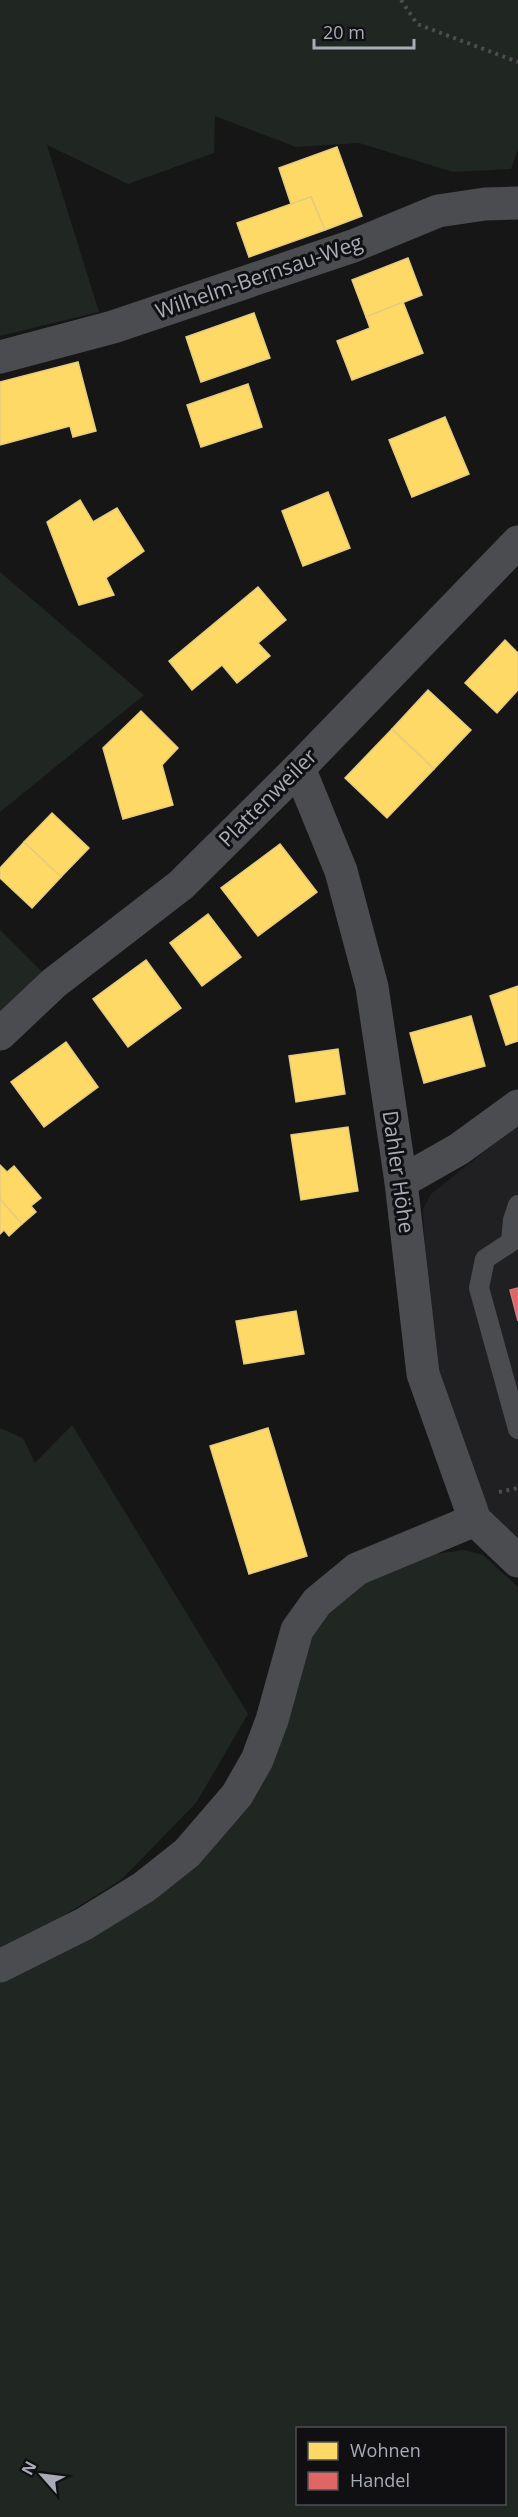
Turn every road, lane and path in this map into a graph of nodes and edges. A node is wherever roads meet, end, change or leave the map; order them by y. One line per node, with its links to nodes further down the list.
1 (400, 0): 2 (path)
2 (518, 62)
3 (518, 203): 4 (street, Wilhelm-Bernsau-Weg)
4 (0, 357)
5 (518, 542): 6 (street, Plattenweiler)
6 (299, 768): 7 (street, Plattenweiler); 9 (street, Dahler Höhe)
7 (0, 1034)
8 (518, 1106): 9 (street)
9 (401, 1182): 15 (street, Dahler Höhe)
10 (518, 1205): 11 (lane)
11 (515, 1242): 12 (lane)
12 (518, 1429)
13 (518, 1488): 14 (path)
14 (499, 1492)
15 (475, 1520): 16 (street, Dahler Höhe); 17 (street)
16 (518, 1561)
17 (0, 1966)

